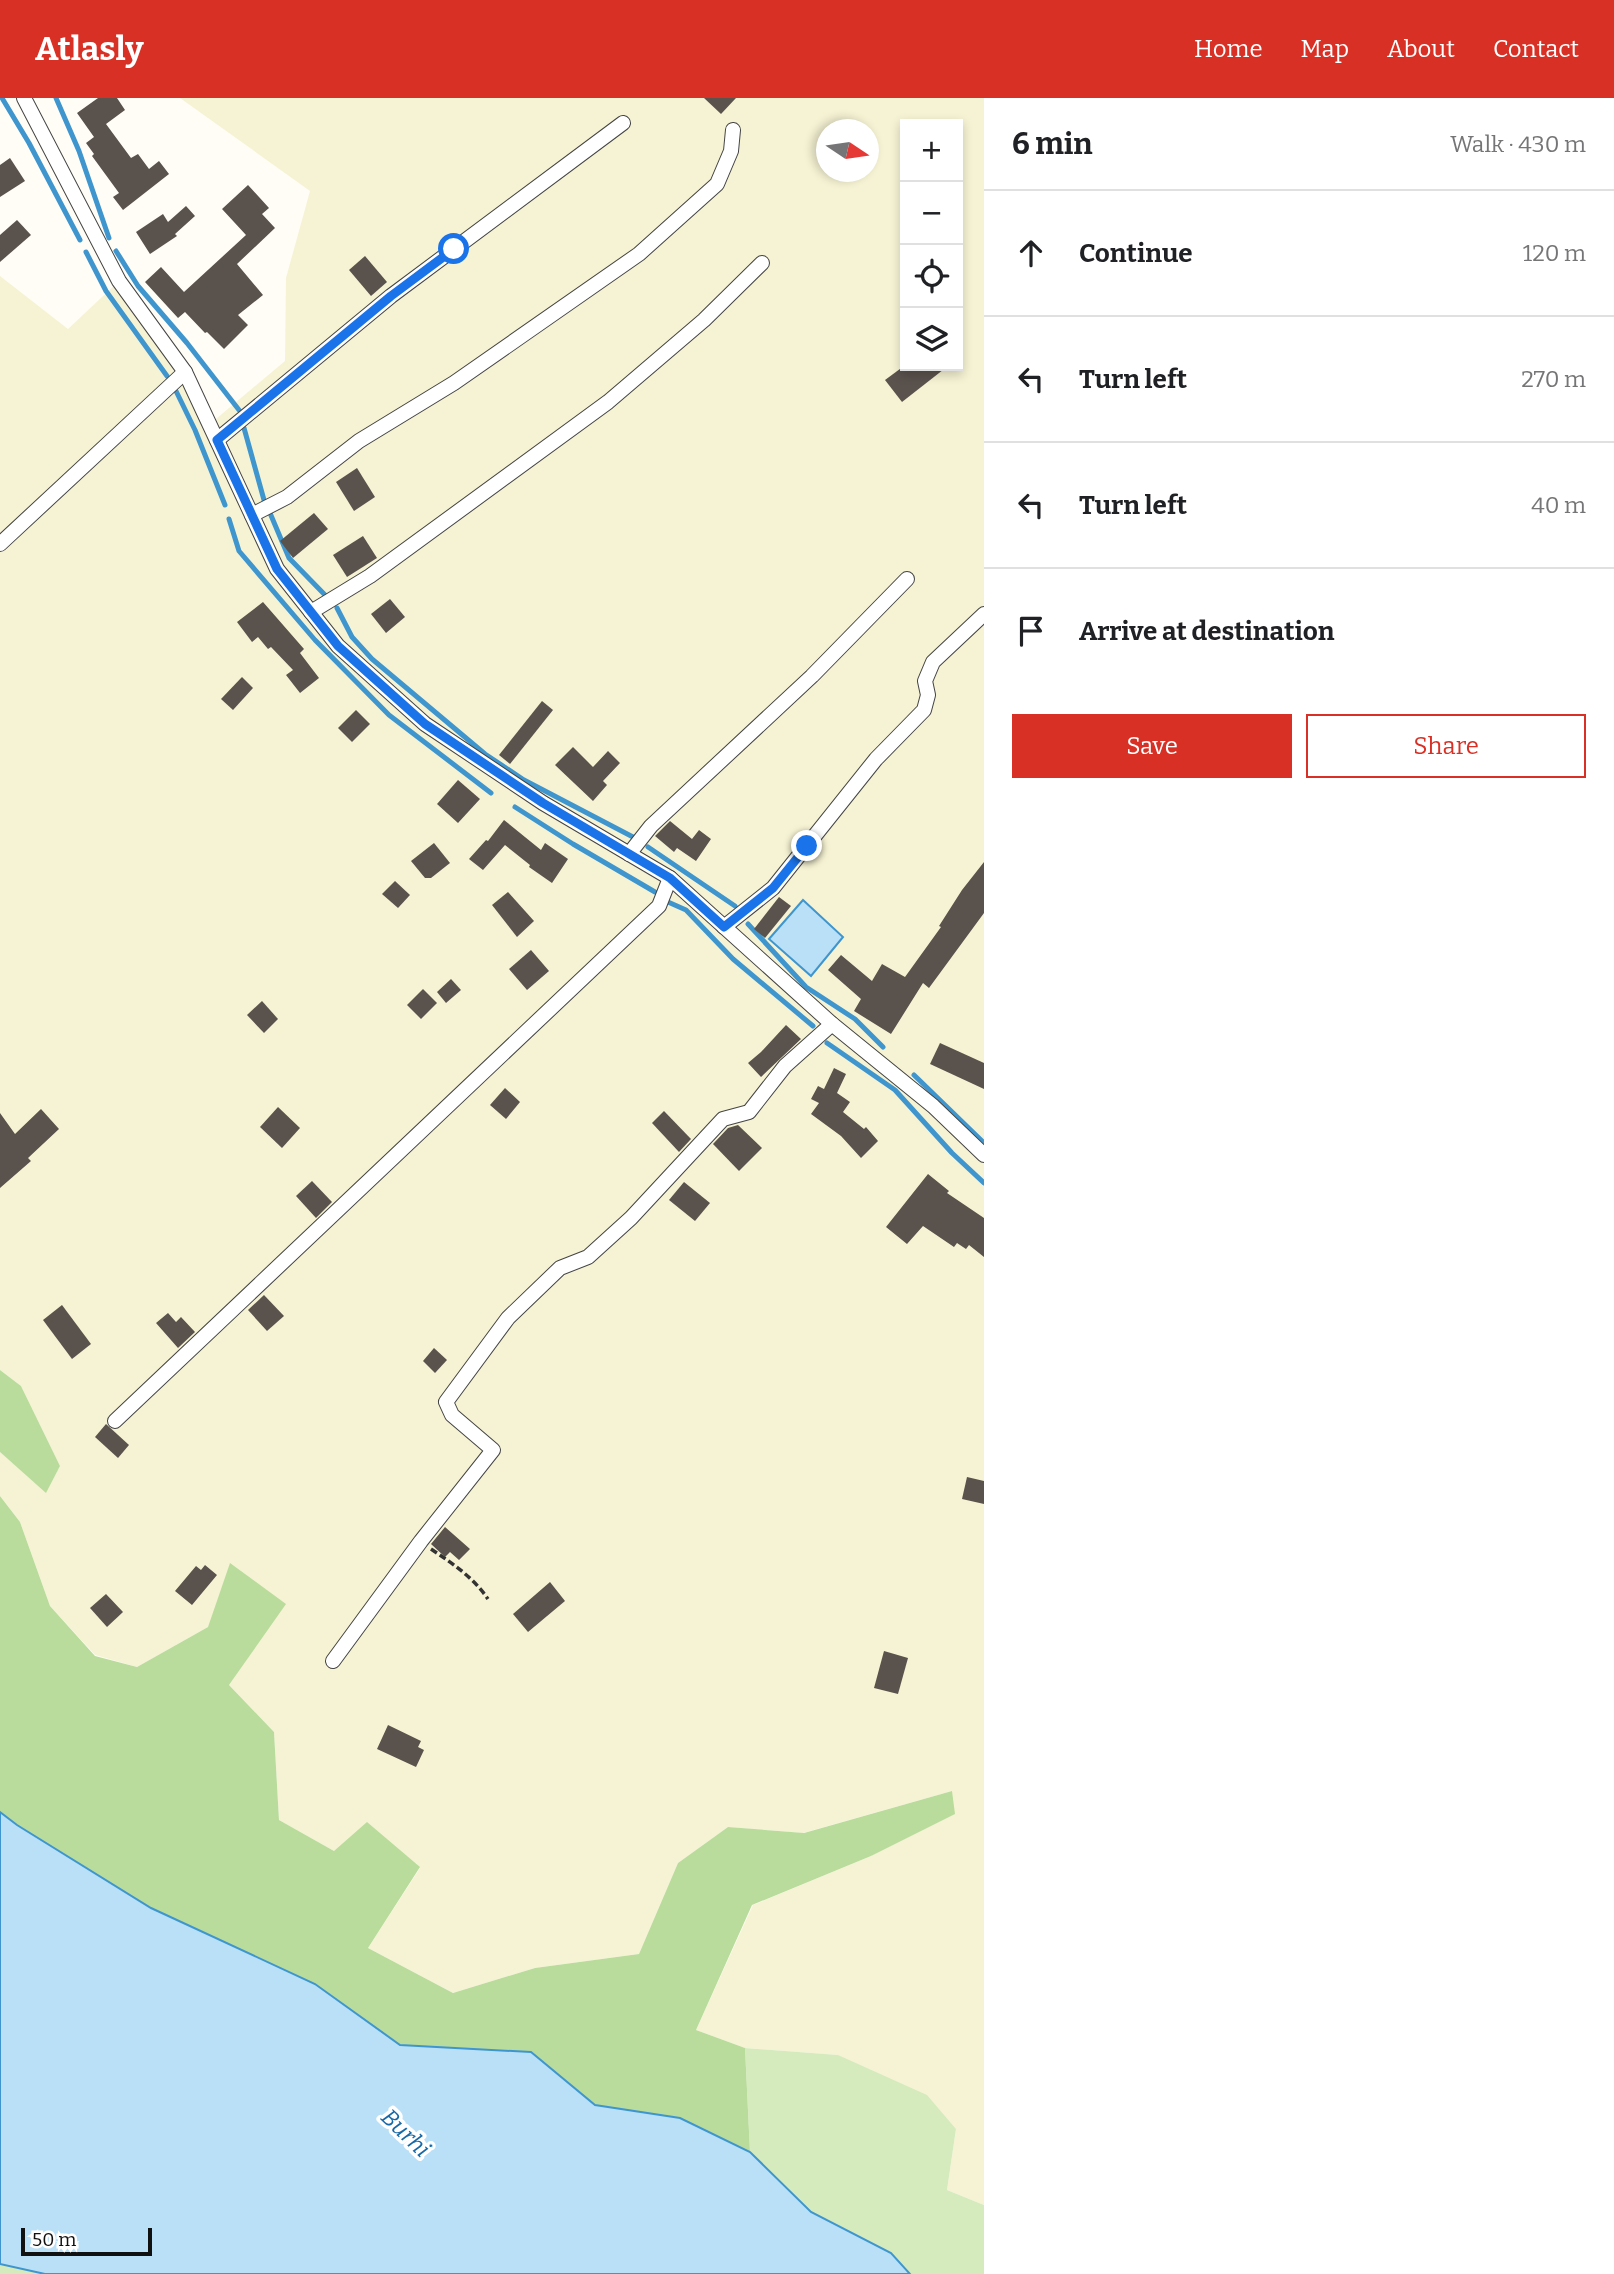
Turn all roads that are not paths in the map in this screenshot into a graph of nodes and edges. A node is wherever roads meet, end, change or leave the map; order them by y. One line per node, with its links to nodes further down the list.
1 (24, 98): 5 (street)
2 (623, 123): 6 (street)
3 (733, 130): 7 (street)
4 (762, 263): 10 (street)
5 (186, 372): 6 (street); 8 (street)
6 (217, 440): 7 (street)
7 (252, 515): 10 (street)
8 (0, 544)
9 (906, 579): 12 (street)
10 (312, 612): 12 (street)
11 (984, 614): 14 (street)
12 (629, 854): 13 (street)
13 (670, 878): 14 (street); 17 (street)
14 (724, 927): 15 (street)
15 (832, 1024): 16 (street); 18 (street)
16 (984, 1155)
17 (115, 1421)
18 (333, 1661)

